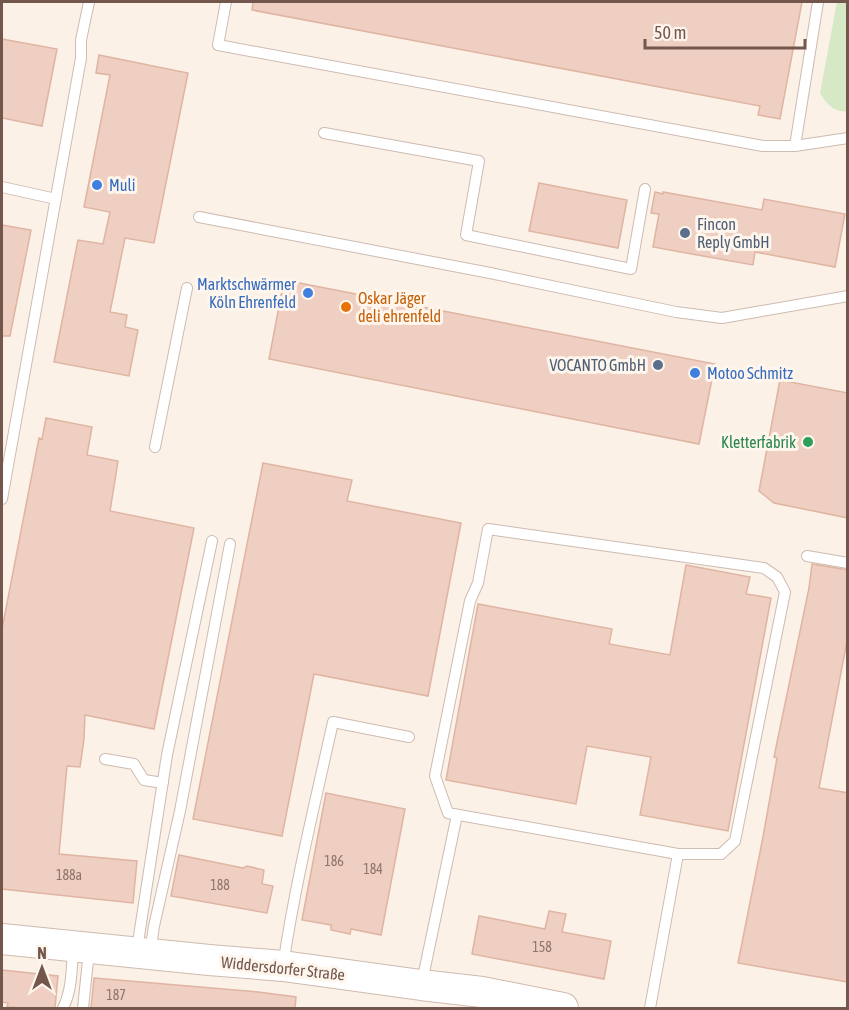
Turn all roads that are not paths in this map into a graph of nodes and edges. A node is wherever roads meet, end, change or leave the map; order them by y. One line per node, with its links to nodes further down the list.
1 (89, 2): 9 (lane)
2 (226, 2): 6 (lane)
3 (818, 2): 6 (lane)
4 (324, 133): 8 (lane)
5 (848, 138): 6 (lane)
6 (795, 146)
7 (2, 187): 9 (lane)
8 (645, 189)
9 (56, 198): 14 (lane)
10 (199, 217): 12 (lane)
11 (187, 288): 13 (lane)
12 (848, 296)
13 (155, 447)
14 (2, 499)
15 (212, 541): 21 (lane)
16 (231, 544): 26 (lane)
17 (807, 556): 18 (lane)
18 (848, 563)
19 (409, 737): 27 (lane)
20 (105, 759): 21 (lane)
21 (163, 783): 26 (lane)
22 (457, 815): 23 (lane); 23 (lane); 28 (lane)
23 (678, 854): 32 (lane)
24 (2, 939): 25 (main road, Widdersdorfer Straße)
25 (81, 947): 26 (main road, Widdersdorfer Straße); 29 (lane); 30 (lane)
26 (143, 953): 27 (main road, Widdersdorfer Straße)
27 (283, 966): 28 (main road, Widdersdorfer Straße)
28 (421, 985): 31 (main road, Widdersdorfer Straße)
29 (63, 1008)
30 (83, 1008)
31 (563, 1008)
32 (650, 1008)

